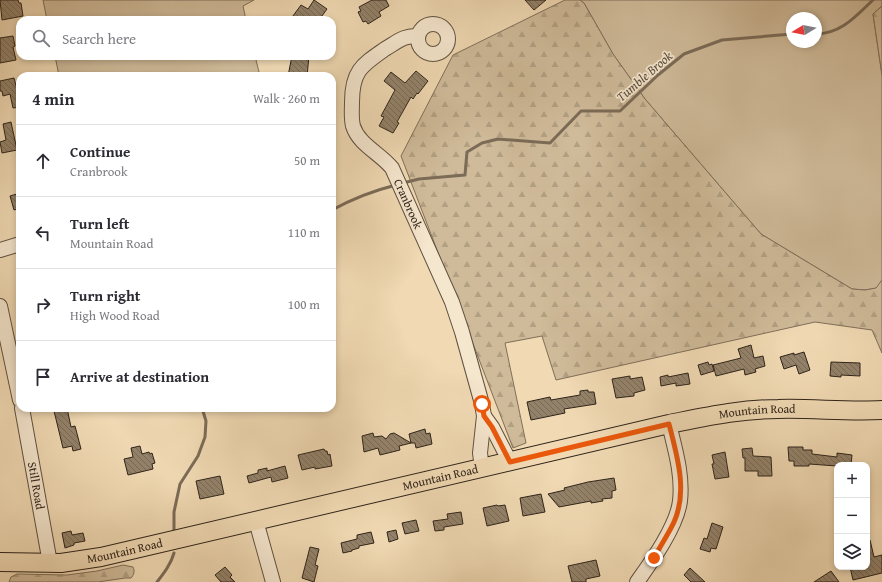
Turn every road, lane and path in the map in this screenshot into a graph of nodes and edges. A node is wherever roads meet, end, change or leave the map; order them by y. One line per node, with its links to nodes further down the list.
1 (418, 36): 8 (street, Cranbrook)
2 (16, 245): 3 (street)
3 (0, 250)
4 (0, 306): 5 (street)
5 (16, 381)
6 (882, 410): 9 (main road, Mountain Road)
7 (23, 412): 14 (street, Still Road)
8 (484, 416): 10 (street, Cranbrook); 11 (street, Cranbrook)
9 (669, 424): 10 (main road, Mountain Road); 16 (street)
10 (510, 462): 11 (main road, Mountain Road)
11 (482, 468): 12 (main road, Mountain Road)
12 (256, 521): 14 (main road, Mountain Road); 15 (street)
13 (0, 562): 14 (main road, Mountain Road)
14 (50, 563)
15 (273, 582)
16 (637, 582)

